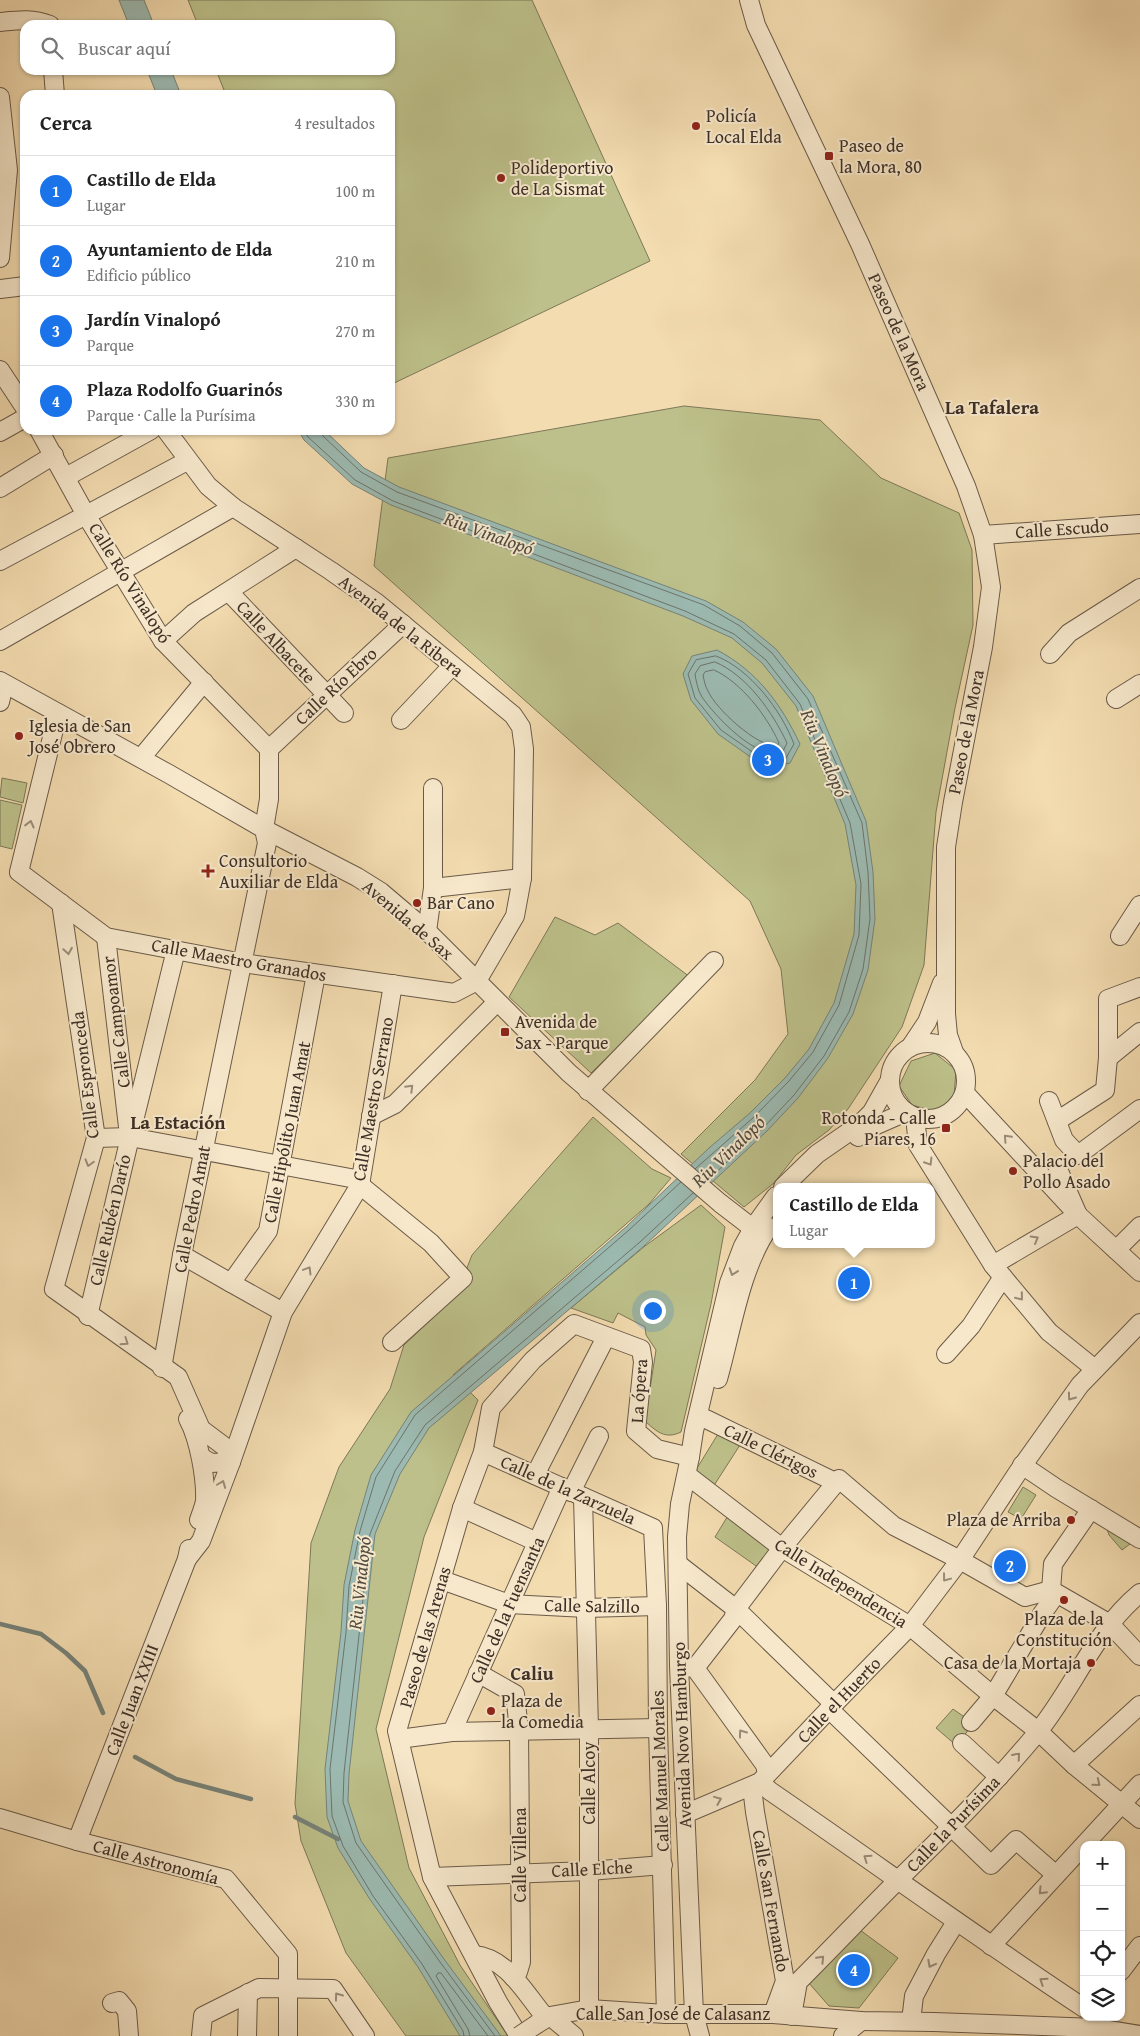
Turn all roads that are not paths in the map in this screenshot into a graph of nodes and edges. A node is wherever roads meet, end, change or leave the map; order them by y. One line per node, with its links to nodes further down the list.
1 (749, 0): 25 (street, Paseo de la Mora)
2 (36, 20): 3 (street)
3 (0, 22)
4 (53, 75): 5 (street)
5 (55, 90)
6 (0, 97): 7 (street)
7 (11, 170): 8 (street)
8 (0, 258)
9 (20, 287): 10 (street)
10 (0, 289)
11 (0, 370): 12 (street)
12 (20, 400)
13 (20, 421): 14 (street)
14 (0, 432)
15 (42, 435): 18 (street, Calle Río Vinalopó)
16 (143, 435): 20 (street)
17 (170, 435): 19 (street, Avenida de la Ribera)
18 (54, 455): 20 (street, Calle Río Vinalopó); 21 (street)
19 (188, 461): 22 (street, Avenida de la Ribera); 23 (street)
20 (66, 477): 23 (street, Calle Río Vinalopó)
21 (0, 488)
22 (233, 506): 26 (street, Avenida de la Ribera); 28 (street)
23 (86, 515): 27 (street); 28 (street, Calle Río Vinalopó)
24 (1140, 524): 25 (street, Calle Escudo)
25 (983, 535): 60 (street, Paseo de la Mora)
26 (296, 548): 30 (street); 31 (street, Avenida de la Ribera)
27 (0, 561)
28 (121, 572): 32 (street); 33 (street, Calle Río Vinalopó)
29 (1140, 588): 34 (street)
30 (229, 592): 33 (street); 39 (street, Calle Albacete)
31 (403, 624): 35 (street, Avenida de la Ribera); 39 (street, Calle Río Ebro)
32 (0, 641)
33 (163, 641): 36 (street, Calle Río Vinalopó)
34 (1050, 654)
35 (452, 666): 44 (street); 49 (street, Avenida de la Ribera)
36 (204, 682): 45 (street, Calle Río Vinalopó); 46 (street)
37 (2, 683): 41 (street); 42 (street, Avenida de Sax)
38 (1140, 684): 40 (street)
39 (326, 696): 43 (street, Calle Albacete); 45 (street, Calle Río Ebro)
40 (1116, 699)
41 (0, 702)
42 (58, 713): 46 (street, Avenida de Sax); 51 (street, Calle Maestro Granados, one-way to 42)
43 (344, 714)
44 (401, 720)
45 (269, 749): 48 (street)
46 (141, 758): 48 (street, Avenida de Sax)
47 (432, 788): 50 (street)
48 (264, 829): 53 (street, Avenida de Sax); 58 (street, Calle Pedro Amat)
49 (522, 878): 50 (street); 61 (street, Avenida de la Ribera)
50 (433, 888): 53 (street)
51 (61, 903): 55 (street, Calle Maestro Granados); 78 (street, Calle Espronceda, one-way to 78)
52 (1140, 905): 54 (street)
53 (427, 931): 61 (street, Avenida de Sax)
54 (1120, 936)
55 (106, 937): 56 (street, Calle Maestro Granados); 77 (street, Calle Campoamor)
56 (176, 950): 58 (street, Calle Maestro Granados); 77 (street, Calle Rubén Darío)
57 (714, 961): 70 (street)
58 (243, 963): 59 (street, Calle Maestro Granados); 79 (street, Calle Pedro Amat)
59 (316, 974): 62 (street, Calle Maestro Granados); 80 (street, Calle Hipólito Juan Amat)
60 (944, 975): 66 (street); 67 (street)
61 (477, 981): 62 (street, Calle Maestro Granados); 64 (street, Avenida de Sax)
62 (393, 984): 75 (street, Calle Maestro Serrano)
63 (1140, 986): 68 (street)
64 (497, 1002): 70 (street, Avenida de Sax); 75 (street, one-way to 64)
65 (1140, 1032): 68 (street)
66 (911, 1046): 67 (street); 69 (street)
67 (954, 1052): 71 (street)
68 (1108, 1058): 76 (street)
69 (890, 1080): 74 (street); 83 (street)
70 (588, 1090): 89 (street, Avenida de Sax)
71 (965, 1093): 74 (street); 86 (street, one-way to 71)
72 (1049, 1101): 76 (street)
73 (1140, 1109): 76 (street)
74 (910, 1115): 84 (street); 92 (street, one-way to 92)
75 (371, 1116): 82 (street, Calle Maestro Serrano)
76 (1057, 1121)
77 (130, 1137): 78 (street); 79 (street); 96 (street, Calle Rubén Darío)
78 (96, 1138): 96 (street, Calle Espronceda, one-way to 96)
79 (203, 1152): 80 (street); 91 (street, Calle Pedro Amat)
80 (281, 1166): 82 (street); 94 (street, Calle Hipólito Juan Amat)
81 (1058, 1169): 86 (street)
82 (361, 1182): 95 (street, Calle Maestro Serrano, one-way to 82); 99 (street)
83 (788, 1183)
84 (801, 1183)
85 (773, 1202): 89 (street, Avenida Novo Hamburgo)
86 (1078, 1215): 90 (street); 92 (street, one-way to 86)
87 (773, 1219): 89 (street, Avenida Novo Hamburgo)
88 (1140, 1226): 90 (street)
89 (758, 1232): 104 (street, Avenida Novo Hamburgo); 108 (street, Avenida Novo Hamburgo, one-way to 108)
90 (1116, 1250): 93 (street)
91 (182, 1255): 94 (street); 102 (street, Calle Pedro Amat)
92 (998, 1271): 101 (street); 103 (street, one-way to 103)
93 (1140, 1272)
94 (230, 1283): 95 (street)
95 (283, 1312): 109 (street, Calle Maestro Serrano)
96 (88, 1316): 102 (street, one-way to 102)
97 (1140, 1323): 103 (street, Calle el Huerto)
98 (606, 1336): 100 (street, Paseo de las Arenas); 106 (street, Paseo de las Arenas); 111 (street)
99 (392, 1342)
100 (642, 1349): 108 (street, La ópera)
101 (946, 1354)
102 (162, 1368): 107 (street); 109 (street)
103 (1095, 1369): 110 (street, Calle el Huerto, one-way to 110)
104 (706, 1419): 108 (street, Avenida Novo Hamburgo); 113 (street, Calle Clérigos)
105 (599, 1436): 114 (street, Calle de la Fuensanta)
106 (483, 1452): 111 (street, Calle de la Zarzuela); 115 (street, Paseo de las Arenas)
107 (201, 1457): 109 (street); 121 (street)
108 (690, 1457): 112 (street, Avenida Novo Hamburgo)
109 (231, 1462): 121 (street, Calle Maestro Serrano, one-way to 109)
110 (1022, 1465): 116 (street); 122 (street, Calle el Huerto)
111 (535, 1474): 114 (street, Calle de la Zarzuela)
112 (687, 1475): 120 (street, Calle Independencia); 123 (street, Avenida Novo Hamburgo)
113 (837, 1481): 120 (street); 122 (street, Calle Clérigos)
114 (572, 1492): 117 (street, Calle de la Zarzuela); 119 (street, Calle de la Fuensanta); 129 (street, Calle Alcoy)
115 (462, 1508): 119 (street); 124 (street, Paseo de las Arenas)
116 (1091, 1509): 118 (street); 125 (street)
117 (653, 1528): 128 (street, Calle Manuel Morales)
118 (1140, 1539)
119 (537, 1542): 127 (street, Calle de la Fuensanta)
120 (782, 1548): 130 (street); 132 (street, Calle Independencia)
121 (187, 1559): 156 (street, Calle Juan XXIII)
122 (960, 1560): 125 (street, Calle Clérigos); 132 (street, Calle el Huerto, one-way to 132)
123 (678, 1564): 130 (street); 134 (street, Avenida Novo Hamburgo)
124 (442, 1580): 127 (street, Calle Salzillo); 145 (street, Paseo de las Arenas)
125 (1054, 1592): 131 (street); 136 (street)
126 (1140, 1593): 131 (street, Calle la Purísima)
127 (509, 1604): 129 (street, Calle Salzillo); 135 (street, Calle de la Fuensanta)
128 (657, 1606): 129 (street, Calle Salzillo); 140 (street, Calle Manuel Morales)
129 (586, 1608): 141 (street, Calle Alcoy)
130 (736, 1610): 134 (street); 138 (street)
131 (1110, 1624): 133 (street); 143 (street, Calle la Purísima)
132 (910, 1626): 136 (street, Calle Independencia); 138 (street, Calle el Huerto)
133 (1140, 1656)
134 (687, 1667): 149 (street, one-way to 134); 152 (street, Avenida Novo Hamburgo)
135 (478, 1673): 142 (street); 144 (street, Calle de la Fuensanta)
136 (992, 1696): 139 (street); 143 (street, Calle Independencia)
137 (1140, 1705): 147 (street)
138 (831, 1706): 149 (street, Calle el Huerto); 155 (street)
139 (971, 1722)
140 (658, 1728): 141 (street); 157 (street, Calle Manuel Morales)
141 (589, 1729): 142 (street); 158 (street, Calle Alcoy)
142 (519, 1730): 144 (street); 159 (street, Calle Villena)
143 (1038, 1731): 147 (street, Calle Independencia); 148 (street, Calle la Purísima, one-way to 143)
144 (452, 1732): 145 (street)
145 (399, 1739): 161 (street, Paseo de las Arenas)
146 (962, 1743): 148 (street)
147 (1074, 1765): 151 (street, Calle Independencia, one-way to 151)
148 (999, 1777): 155 (street, Calle la Purísima)
149 (760, 1781): 152 (street, one-way to 149); 162 (street, one-way to 149); 169 (street, Calle San Fernando)
150 (1140, 1784): 151 (street)
151 (1121, 1802): 154 (street, Calle Independencia); 160 (street)
152 (685, 1814): 176 (street, Avenida Novo Hamburgo)
153 (0, 1818): 156 (street, Calle Astronomía)
154 (1140, 1819)
155 (952, 1828): 160 (street); 162 (street, Calle la Purísima)
156 (77, 1841): 170 (street, Calle Astronomía)
157 (663, 1865): 158 (street, Calle Elche); 175 (street, Calle Manuel Morales)
158 (589, 1871): 159 (street, Calle Elche); 174 (street, Calle Alcoy)
159 (520, 1872): 161 (street, Calle Elche); 168 (street, Calle Villena)
160 (1056, 1875): 164 (street, one-way to 164)
161 (432, 1877): 166 (street, Paseo de las Arenas)
162 (898, 1880): 163 (street); 169 (street, Calle la Purísima, one-way to 162)
163 (956, 1922): 164 (street); 181 (street, one-way to 181)
164 (991, 1946): 173 (street, one-way to 164)
165 (1140, 1946): 167 (street)
166 (474, 1955): 168 (street); 190 (street, Paseo de las Arenas)
167 (1130, 1969)
168 (513, 1977): 179 (street)
169 (792, 1982): 177 (street, Calle San Fernando); 178 (street)
170 (288, 1988): 171 (street); 188 (street, Calle Astronomía); 189 (street, one-way to 170)
171 (248, 1993): 186 (street); 187 (street)
172 (112, 2003): 185 (street)
173 (1080, 2005)
174 (589, 2010): 175 (street, Calle San José de Calasanz); 179 (street, Calle San José de Calasanz)
175 (666, 2014): 176 (street, Calle San José de Calasanz)
176 (694, 2014): 177 (street, Calle San José de Calasanz); 192 (street, Avenida Novo Hamburgo)
177 (773, 2014): 178 (street, Calle San José de Calasanz)
178 (792, 2016): 180 (street, Calle San José de Calasanz)
179 (544, 2019): 190 (street, bridge); 191 (street)
180 (861, 2021): 181 (street, Calle San José de Calasanz); 193 (street)
181 (911, 2021): 183 (street, Calle San José de Calasanz)
182 (1079, 2027): 183 (street, Calle San José de Calasanz); 184 (street, Calle San José de Calasanz)
183 (935, 2029)
184 (1140, 2035)
185 (129, 2036)
186 (201, 2036)
187 (246, 2036)
188 (288, 2036)
189 (365, 2036)
190 (519, 2036)
191 (574, 2036)
192 (700, 2036)
193 (842, 2036)

